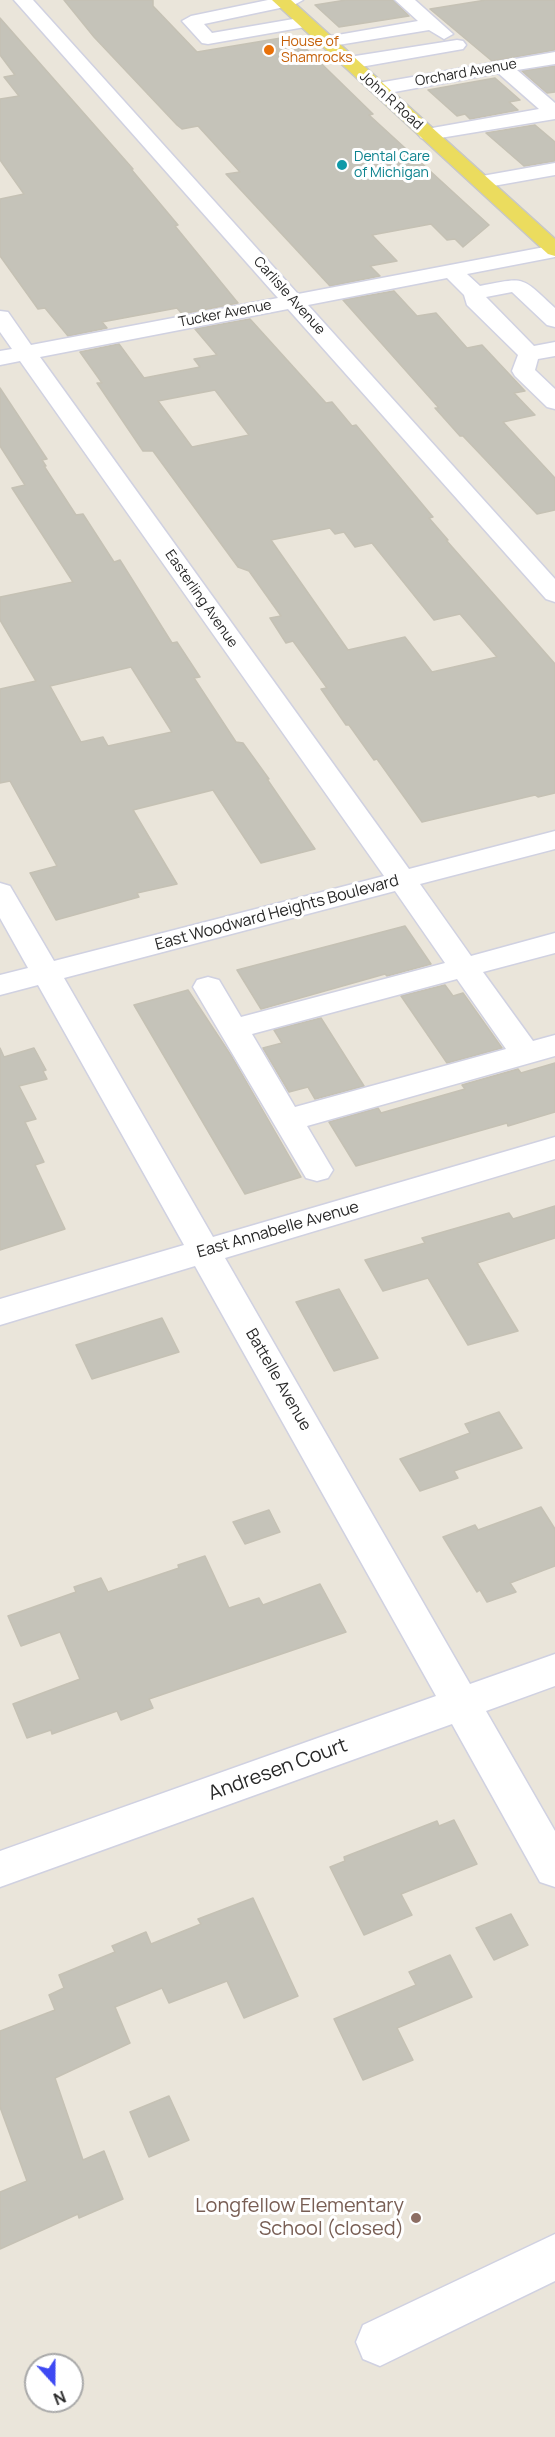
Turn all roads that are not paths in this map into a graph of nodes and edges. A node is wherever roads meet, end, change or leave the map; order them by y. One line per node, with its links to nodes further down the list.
1 (23, 0): 21 (street, Carlisle Avenue)
2 (404, 0): 5 (street)
3 (286, 1): 4 (main road, John R Road); 6 (street)
4 (305, 22): 6 (street); 7 (main road, John R Road)
5 (433, 24): 7 (street); 8 (street)
6 (208, 39): 9 (street)
7 (326, 42): 11 (main road, John R Road)
8 (457, 45): 11 (street); 12 (street)
9 (222, 53)
10 (555, 58): 12 (street, Orchard Avenue)
11 (349, 63): 13 (main road, John R Road)
12 (494, 69): 13 (street, Orchard Avenue); 14 (street)
13 (378, 89): 15 (main road, John R Road)
14 (555, 112): 15 (street)
15 (428, 135): 17 (main road, John R Road)
16 (555, 169): 17 (street)
17 (482, 182): 18 (main road, John R Road)
18 (555, 250): 19 (street, Tucker Avenue)
19 (451, 271): 20 (street); 21 (street, Tucker Avenue)
20 (475, 293): 23 (street); 26 (street)
21 (294, 301): 25 (street, Tucker Avenue); 29 (street, Carlisle Avenue)
22 (0, 317): 25 (street, Easterling Avenue)
23 (555, 321)
24 (555, 349): 26 (street)
25 (25, 352): 27 (street, Tucker Avenue); 31 (street, Easterling Avenue)
26 (529, 354): 28 (street)
27 (0, 358)
28 (555, 402)
29 (555, 594)
30 (555, 840): 31 (street, East Woodward Heights Boulevard)
31 (402, 880): 34 (street, Easterling Avenue); 35 (street, East Woodward Heights Boulevard)
32 (0, 892): 35 (street, Battelle Avenue)
33 (555, 943): 34 (street)
34 (464, 967): 38 (street); 40 (street, Easterling Avenue)
35 (46, 973): 36 (street, East Woodward Heights Boulevard); 44 (street, Battelle Avenue)
36 (0, 985)
37 (208, 987): 38 (street)
38 (233, 1029): 41 (street)
39 (555, 1045): 40 (street)
40 (525, 1054): 41 (street)
41 (287, 1120): 43 (street)
42 (555, 1148): 44 (street, East Annabelle Avenue)
43 (316, 1170)
44 (205, 1252): 45 (street, East Annabelle Avenue); 47 (street, Battelle Avenue)
45 (0, 1312)
46 (555, 1670): 47 (street, Andresen Court)
47 (461, 1704): 48 (street, Andresen Court); 49 (street, Battelle Avenue)
48 (0, 1869)
49 (555, 1869)
50 (555, 2257): 51 (street)
51 (380, 2342)

